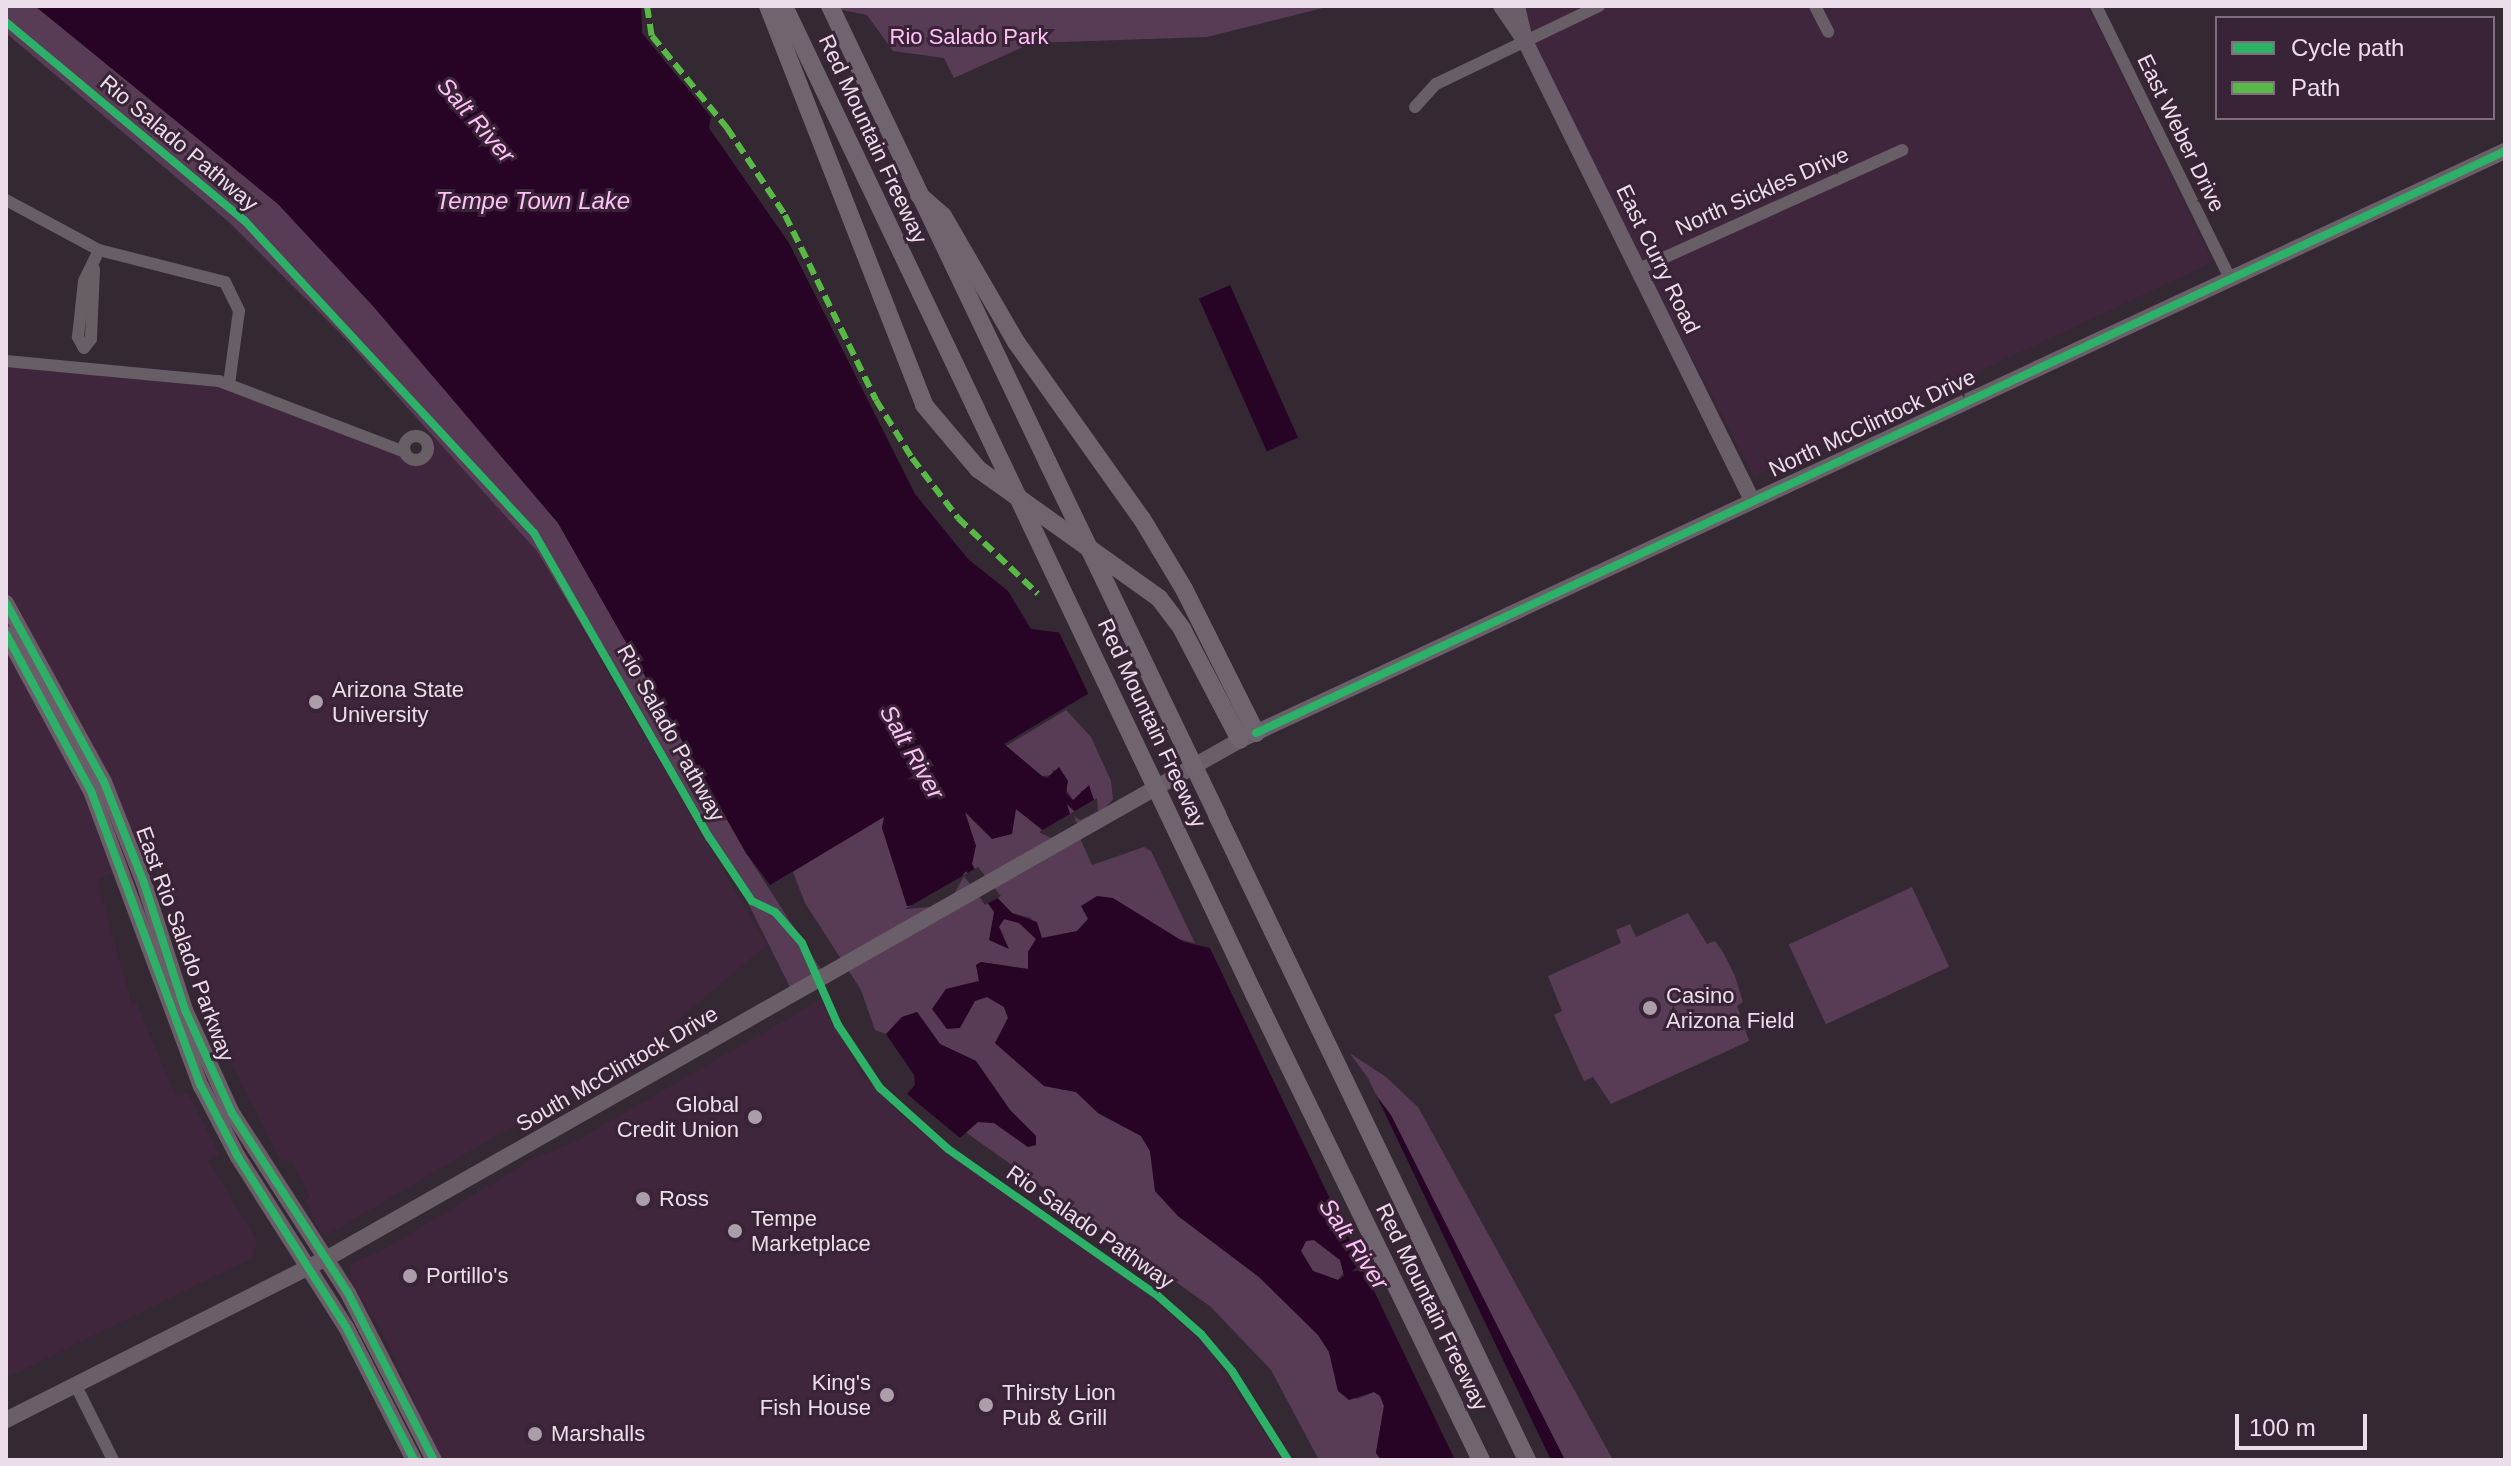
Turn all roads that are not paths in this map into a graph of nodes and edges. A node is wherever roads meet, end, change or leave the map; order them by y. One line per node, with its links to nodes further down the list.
1 (830, 6): 13 (highway, Red Mountain Freeway)
2 (1501, 6): 9 (main road, East Curry Road)
3 (1517, 6): 9 (main road, East Curry Road)
4 (1599, 6): 9 (street)
5 (1815, 6): 8 (street)
6 (2096, 6): 17 (street, East Weber Drive)
7 (777, 12): 25 (highway); 33 (highway, Red Mountain Freeway, bridge)
8 (1828, 32)
9 (1525, 41): 10 (street); 16 (main road, East Curry Road)
10 (1415, 107)
11 (1902, 150): 16 (street, North Sickles Drive)
12 (2505, 151): 17 (main road, North McClintock Drive)
13 (919, 195): 25 (highway); 34 (highway, Red Mountain Freeway, bridge)
14 (6, 200): 15 (street)
15 (99, 250): 19 (street); 20 (street)
16 (1639, 269): 22 (main road, East Curry Road)
17 (2230, 278): 22 (main road, North McClintock Drive)
18 (6, 361): 19 (street)
19 (82, 367): 20 (street)
20 (229, 384): 21 (street)
21 (405, 452)
22 (1751, 498): 25 (main road, North McClintock Drive)
23 (6, 603): 26 (main road, East Rio Salado Parkway)
24 (6, 634): 27 (main road, East Rio Salado Parkway)
25 (1248, 736): 26 (main road, South McClintock Drive, bridge)
26 (326, 1258): 27 (main road, South McClintock Drive); 32 (main road, East Rio Salado Parkway)
27 (309, 1267): 28 (main road, South McClintock Drive); 31 (main road, East Rio Salado Parkway)
28 (76, 1386): 29 (main road, South McClintock Drive); 30 (street)
29 (6, 1420)
30 (113, 1460)
31 (414, 1460)
32 (434, 1460)
33 (1481, 1460)
34 (1527, 1460)

